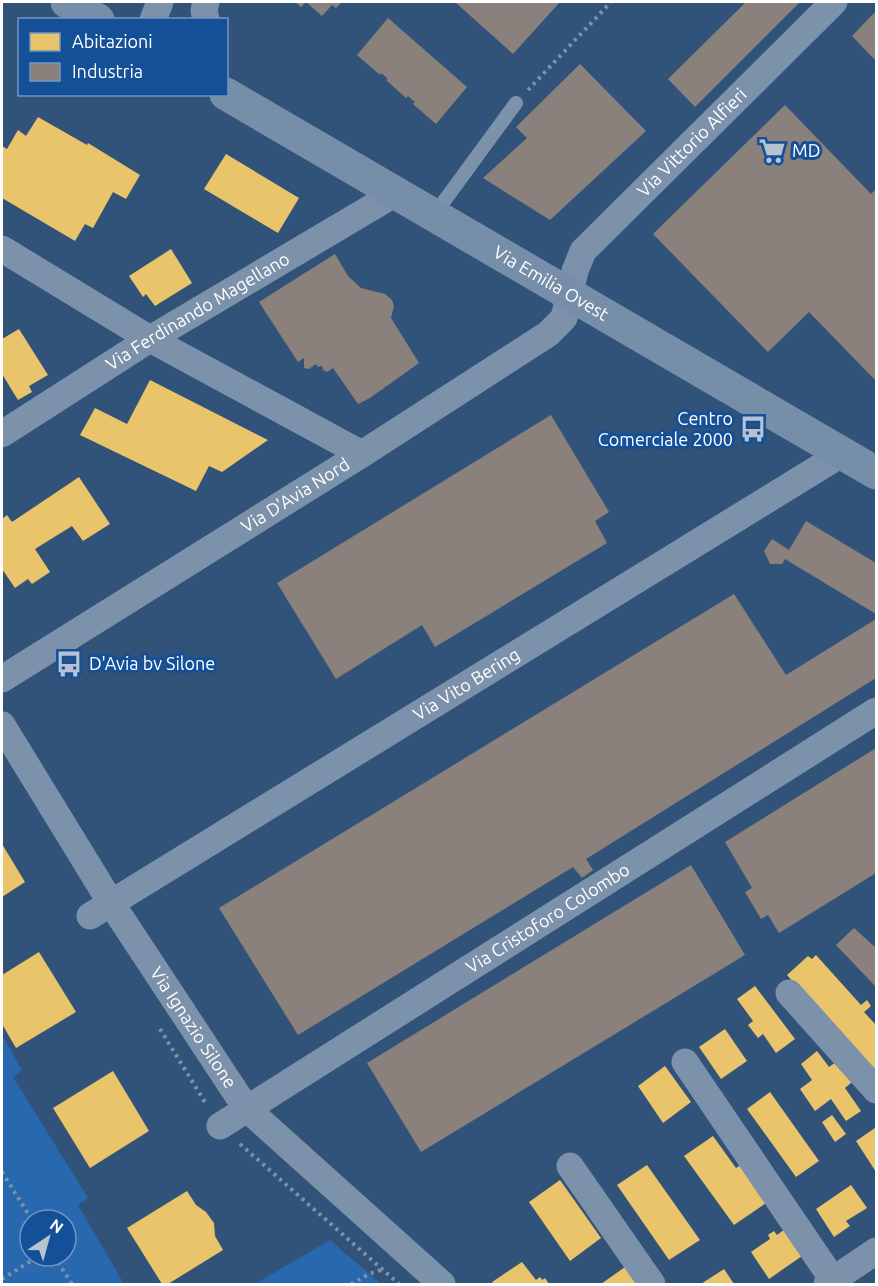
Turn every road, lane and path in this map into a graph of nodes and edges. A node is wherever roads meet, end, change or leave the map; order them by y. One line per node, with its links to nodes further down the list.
1 (67, 2): 5 (main road)
2 (160, 2): 6 (street)
3 (611, 2): 8 (path)
4 (834, 2): 12 (street, Via Vittorio Alfieri)
5 (95, 18)
6 (154, 18)
7 (228, 95): 9 (main road, Via Emilia Ovest)
8 (516, 103): 10 (lane)
9 (396, 193): 10 (main road, Via Emilia Ovest); 13 (street, Via Ferdinando Magellano)
10 (434, 215): 12 (main road, Via Emilia Ovest)
11 (2, 249): 13 (street)
12 (570, 294): 15 (main road, Via Emilia Ovest); 16 (street, Via D'Avia Nord)
13 (150, 339): 14 (street, Via Ferdinando Magellano); 16 (street)
14 (2, 434)
15 (843, 453): 17 (main road, Via Emilia Ovest); 21 (street, Via Vito Bering)
16 (362, 454): 18 (street, Via D'Avia Nord)
17 (876, 472)
18 (2, 679)
19 (876, 711): 25 (street, Via Cristoforo Colombo)
20 (2, 725): 21 (street, Via Ignazio Silone)
21 (100, 910): 25 (street, Via Ignazio Silone)
22 (789, 993): 24 (street)
23 (684, 1062): 35 (street)
24 (876, 1090)
25 (246, 1108): 26 (street, Via Cristoforo Colombo); 38 (street, Via Ignazio Silone)
26 (220, 1125)
27 (570, 1166): 39 (street)
28 (2, 1172): 29 (path)
29 (24, 1208)
30 (876, 1251): 35 (street)
31 (20, 1268): 34 (path)
32 (62, 1268): 36 (path)
33 (382, 1270): 37 (path)
34 (2, 1279)
35 (830, 1282)
36 (72, 1284)
37 (351, 1284)
38 (442, 1284)
39 (652, 1284)

